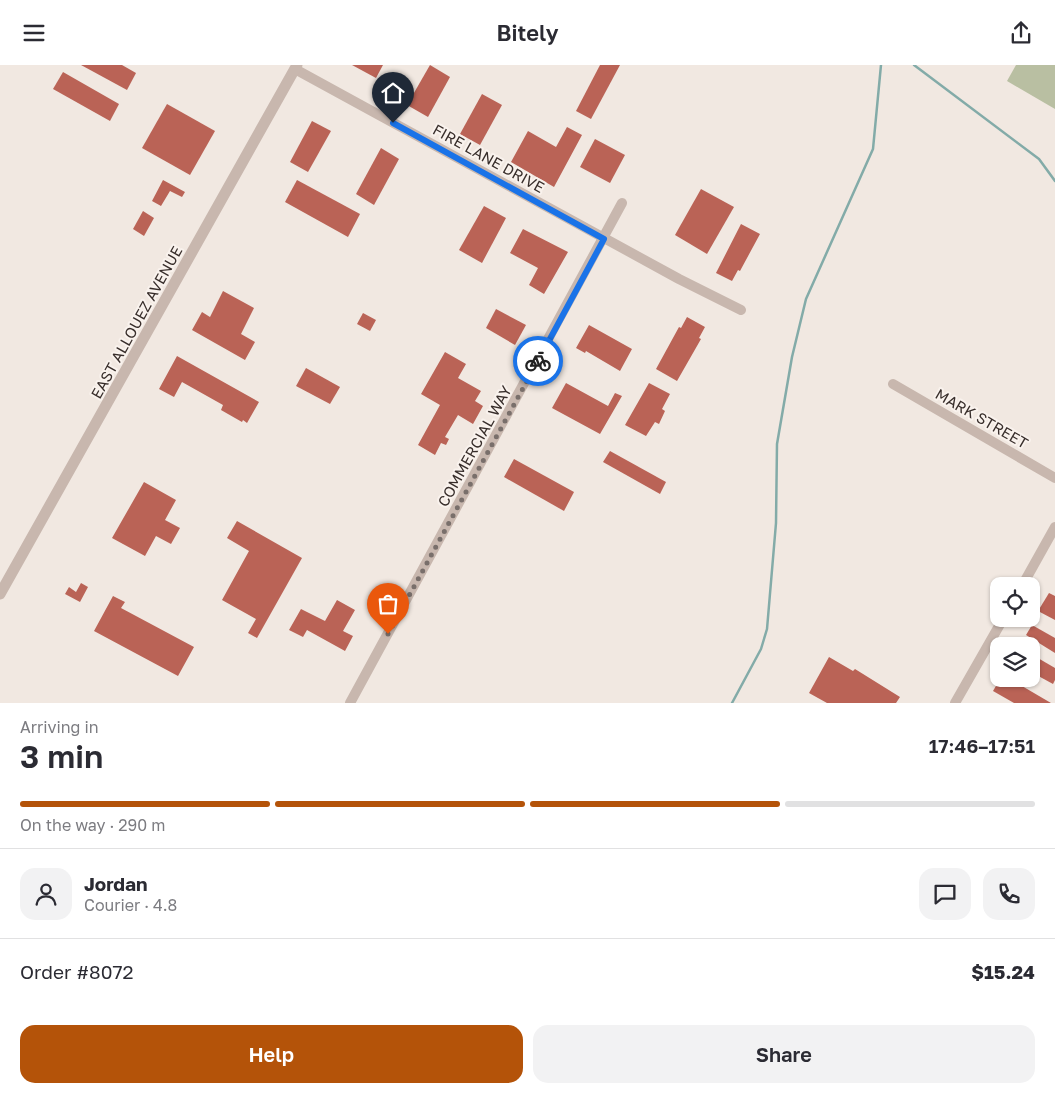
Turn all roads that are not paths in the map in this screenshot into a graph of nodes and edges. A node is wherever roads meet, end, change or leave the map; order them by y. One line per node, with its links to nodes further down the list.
1 (296, 67): 3 (street, FIRE LANE DRIVE); 9 (street, EAST ALLOUEZ AVENUE)
2 (622, 203): 3 (street, COMMERCIAL WAY)
3 (604, 239): 4 (street, FIRE LANE DRIVE); 11 (street, COMMERCIAL WAY)
4 (741, 309)
5 (893, 384): 6 (street, MARK STREET)
6 (1055, 478)
7 (1055, 527): 8 (street)
8 (1027, 577)
9 (0, 594)
10 (998, 627): 12 (street)
11 (350, 703)
12 (955, 703)

